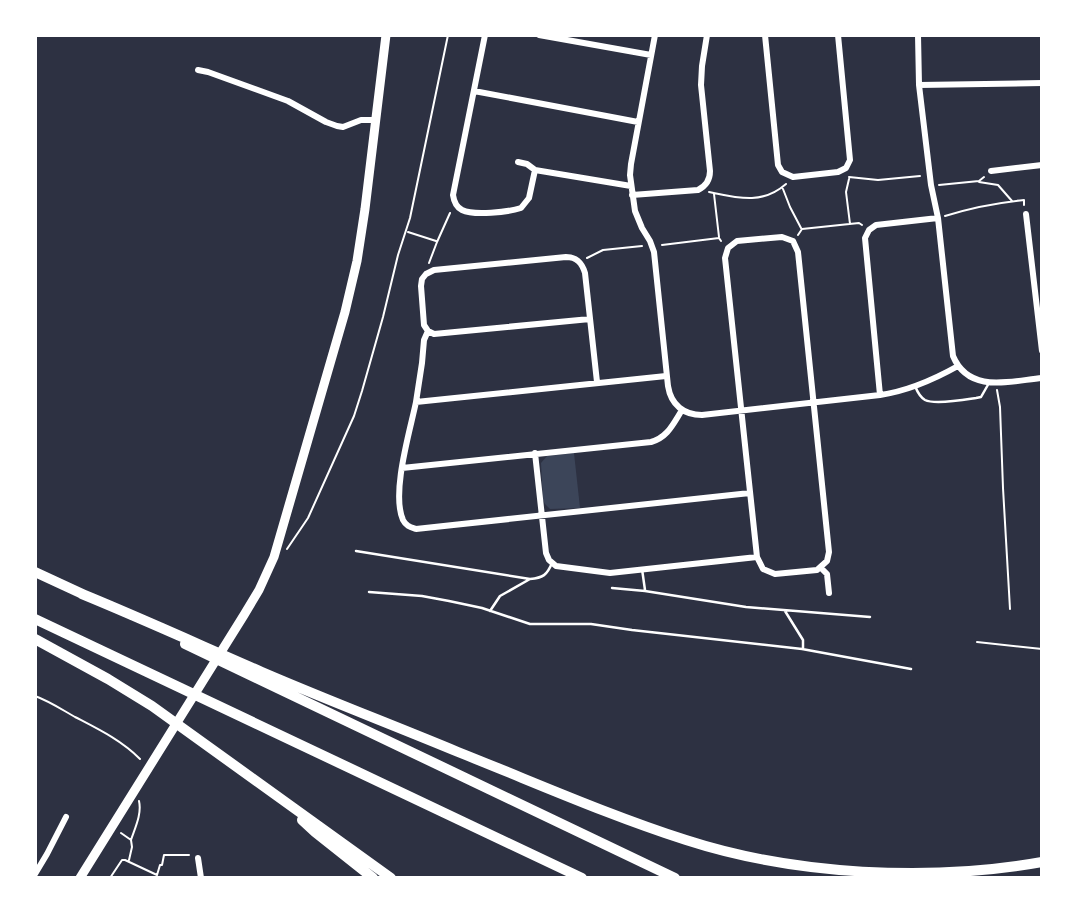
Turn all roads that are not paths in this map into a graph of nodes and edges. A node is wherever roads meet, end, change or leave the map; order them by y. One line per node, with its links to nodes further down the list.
1 (386, 35): 14 (main road)
2 (485, 35): 13 (street)
3 (539, 35): 9 (street)
4 (654, 35): 9 (street)
5 (707, 35): 21 (street)
6 (765, 35): 7 (street)
7 (838, 35)
8 (918, 35): 12 (street)
9 (651, 55): 15 (street)
10 (198, 70): 14 (street)
11 (1042, 83): 12 (street)
12 (919, 85): 23 (street)
13 (474, 91): 15 (street); 18 (street)
14 (376, 120): 60 (main road)
15 (639, 122): 20 (street)
16 (518, 162): 18 (street)
17 (1042, 165): 19 (street)
18 (535, 170): 20 (street)
19 (991, 170)
20 (631, 186): 21 (street)
21 (632, 195): 28 (street)
22 (1026, 214): 26 (street)
23 (938, 218): 27 (street); 33 (street)
24 (590, 318): 25 (street); 25 (street); 30 (street)
25 (428, 331): 34 (street)
26 (1042, 351)
27 (958, 366): 31 (street); 32 (street)
28 (667, 376): 30 (street); 36 (street)
29 (1042, 378): 31 (street)
30 (597, 382): 34 (street)
31 (992, 382): 32 (lane)
32 (915, 386): 33 (street)
33 (880, 395): 35 (street)
34 (416, 402): 39 (street)
35 (814, 402): 37 (street); 37 (street); 45 (street)
36 (682, 410): 37 (street); 38 (street)
37 (740, 411): 40 (street)
38 (535, 453): 39 (street); 41 (street)
39 (402, 468): 41 (street)
40 (750, 493): 41 (street); 43 (street)
41 (541, 515): 44 (street)
42 (356, 551): 48 (lane)
43 (757, 557): 45 (street); 46 (street)
44 (552, 563): 46 (street); 48 (lane)
45 (821, 568): 52 (street)
46 (642, 569): 50 (lane)
47 (35, 572): 53 (highway)
48 (530, 579): 54 (lane)
49 (612, 588): 50 (lane)
50 (645, 591): 55 (lane)
51 (369, 593): 54 (lane)
52 (829, 593)
53 (82, 594): 60 (highway); 65 (highway)
54 (490, 611): 59 (lane)
55 (785, 611): 56 (lane); 59 (lane)
56 (870, 617)
57 (35, 619): 71 (highway)
58 (35, 639): 62 (highway)
59 (802, 649): 61 (lane)
60 (216, 660): 67 (main road); 72 (highway)
61 (911, 669)
62 (285, 803): 69 (highway); 70 (highway)
63 (66, 817): 66 (street)
64 (198, 859): 68 (street)
65 (1042, 862)
66 (35, 874)
67 (80, 878)
68 (201, 878)
69 (373, 878)
70 (391, 878)
71 (582, 878)
72 (675, 878)

